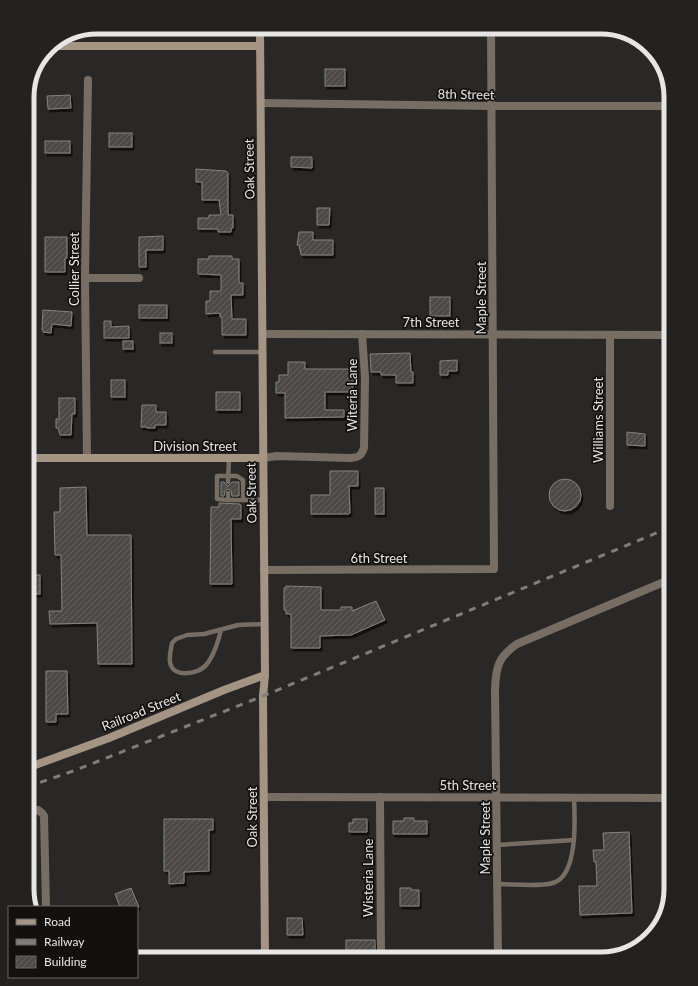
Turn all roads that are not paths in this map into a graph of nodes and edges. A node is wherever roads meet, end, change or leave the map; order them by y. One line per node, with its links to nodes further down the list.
1 (260, 34): 4 (main road, Oak Street)
2 (491, 34): 7 (street, Maple Street)
3 (61, 46): 4 (main road)
4 (260, 46): 6 (main road, Oak Street)
5 (88, 80): 9 (street, Collier Street)
6 (261, 103): 7 (street, 8th Street); 11 (main road, Oak Street)
7 (492, 106): 8 (street, 8th Street); 13 (street, Maple Street)
8 (664, 106)
9 (85, 278): 10 (street); 20 (street, Collier Street)
10 (138, 278)
11 (263, 334): 12 (street, 7th Street); 17 (main road, Oak Street)
12 (362, 334): 13 (street, 7th Street); 18 (street, Witeria Lane)
13 (493, 335): 14 (street, 7th Street); 30 (street, Maple Street)
14 (610, 335): 15 (street, 7th Street); 29 (street, Williams Street)
15 (664, 335)
16 (215, 352): 17 (lane)
17 (263, 352): 22 (main road, Oak Street)
18 (361, 455): 22 (street, Division Street)
19 (34, 458): 20 (main road, Division Street)
20 (87, 458): 21 (main road, Division Street)
21 (229, 458): 22 (main road, Division Street); 23 (lane)
22 (262, 458): 28 (main road, Oak Street)
23 (228, 476): 24 (lane); 26 (lane); 27 (lane)
24 (228, 482)
25 (228, 493): 27 (lane)
26 (243, 499): 27 (lane); 28 (lane)
27 (228, 500)
28 (263, 500): 31 (main road, Oak Street)
29 (610, 506)
30 (494, 569): 31 (street, 6th Street)
31 (264, 570): 33 (main road, Oak Street)
32 (664, 582): 39 (street, Maple Street)
33 (264, 624): 34 (lane); 35 (main road, Oak Street)
34 (221, 630): 34 (lane)
35 (264, 675): 36 (main road, Railroad Street); 37 (main road, Oak Street)
36 (34, 765)
37 (264, 797): 38 (street, 5th Street); 47 (main road, Oak Street)
38 (380, 797): 39 (street, 5th Street); 48 (street, Wisteria Lane)
39 (497, 797): 40 (street, 5th Street); 44 (street, Maple Street)
40 (574, 798): 41 (street, 5th Street); 43 (lane)
41 (664, 798)
42 (34, 810): 46 (street)
43 (574, 840): 44 (lane); 45 (lane)
44 (497, 845): 45 (street, Maple Street)
45 (497, 884): 49 (street, Maple Street)
46 (46, 906)
47 (265, 952)
48 (381, 952)
49 (498, 952)

